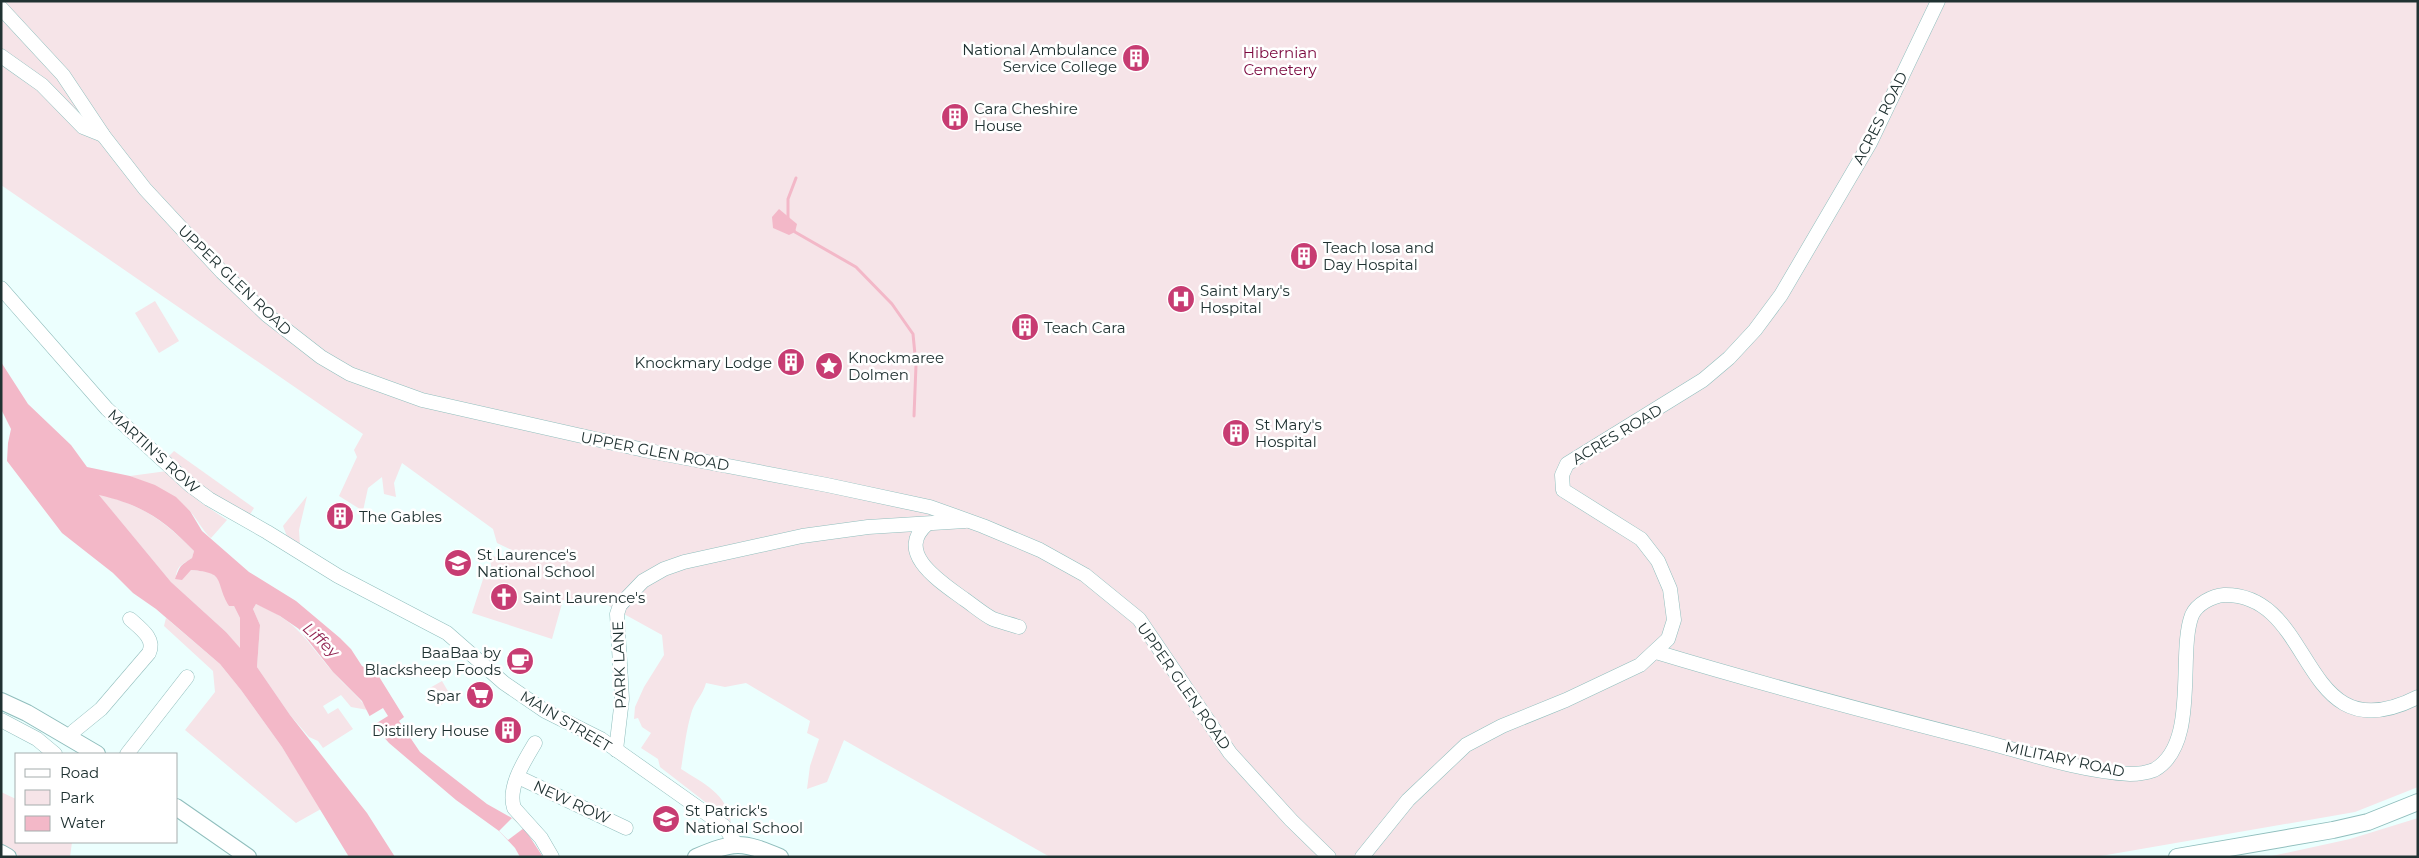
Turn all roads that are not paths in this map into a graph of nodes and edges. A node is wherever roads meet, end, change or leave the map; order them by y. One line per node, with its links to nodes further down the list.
1 (1938, 1): 11 (street, ACRES ROAD)
2 (1, 8): 4 (street, UPPER GLEN ROAD)
3 (1, 56): 4 (street)
4 (103, 135): 6 (street, UPPER GLEN ROAD)
5 (1, 288): 8 (street, MARTIN'S ROW)
6 (968, 520): 7 (street); 33 (street, UPPER GLEN ROAD)
7 (927, 524): 10 (street); 18 (street, PARK LANE)
8 (338, 576): 18 (street, MAIN STREET)
9 (130, 619): 16 (street)
10 (1019, 627)
11 (1656, 652): 13 (street, MILITARY ROAD); 34 (street, ACRES ROAD)
12 (187, 677): 21 (street)
13 (2418, 697)
14 (1, 701): 16 (main road)
15 (1, 720): 19 (street)
16 (69, 738): 20 (main road)
17 (535, 743): 22 (street)
18 (616, 750): 26 (street, MAIN STREET)
19 (54, 753)
20 (95, 753)
21 (128, 753)
22 (518, 777): 25 (street, NEW ROW); 30 (street)
23 (2418, 802): 35 (main road)
24 (178, 808): 29 (main road)
25 (626, 828)
26 (736, 844): 31 (main road); 32 (main road)
27 (1, 853): 28 (main road)
28 (8, 857)
29 (248, 857)
30 (552, 857)
31 (696, 857)
32 (780, 857)
33 (1329, 857)
34 (1362, 857)
35 (2177, 857)

